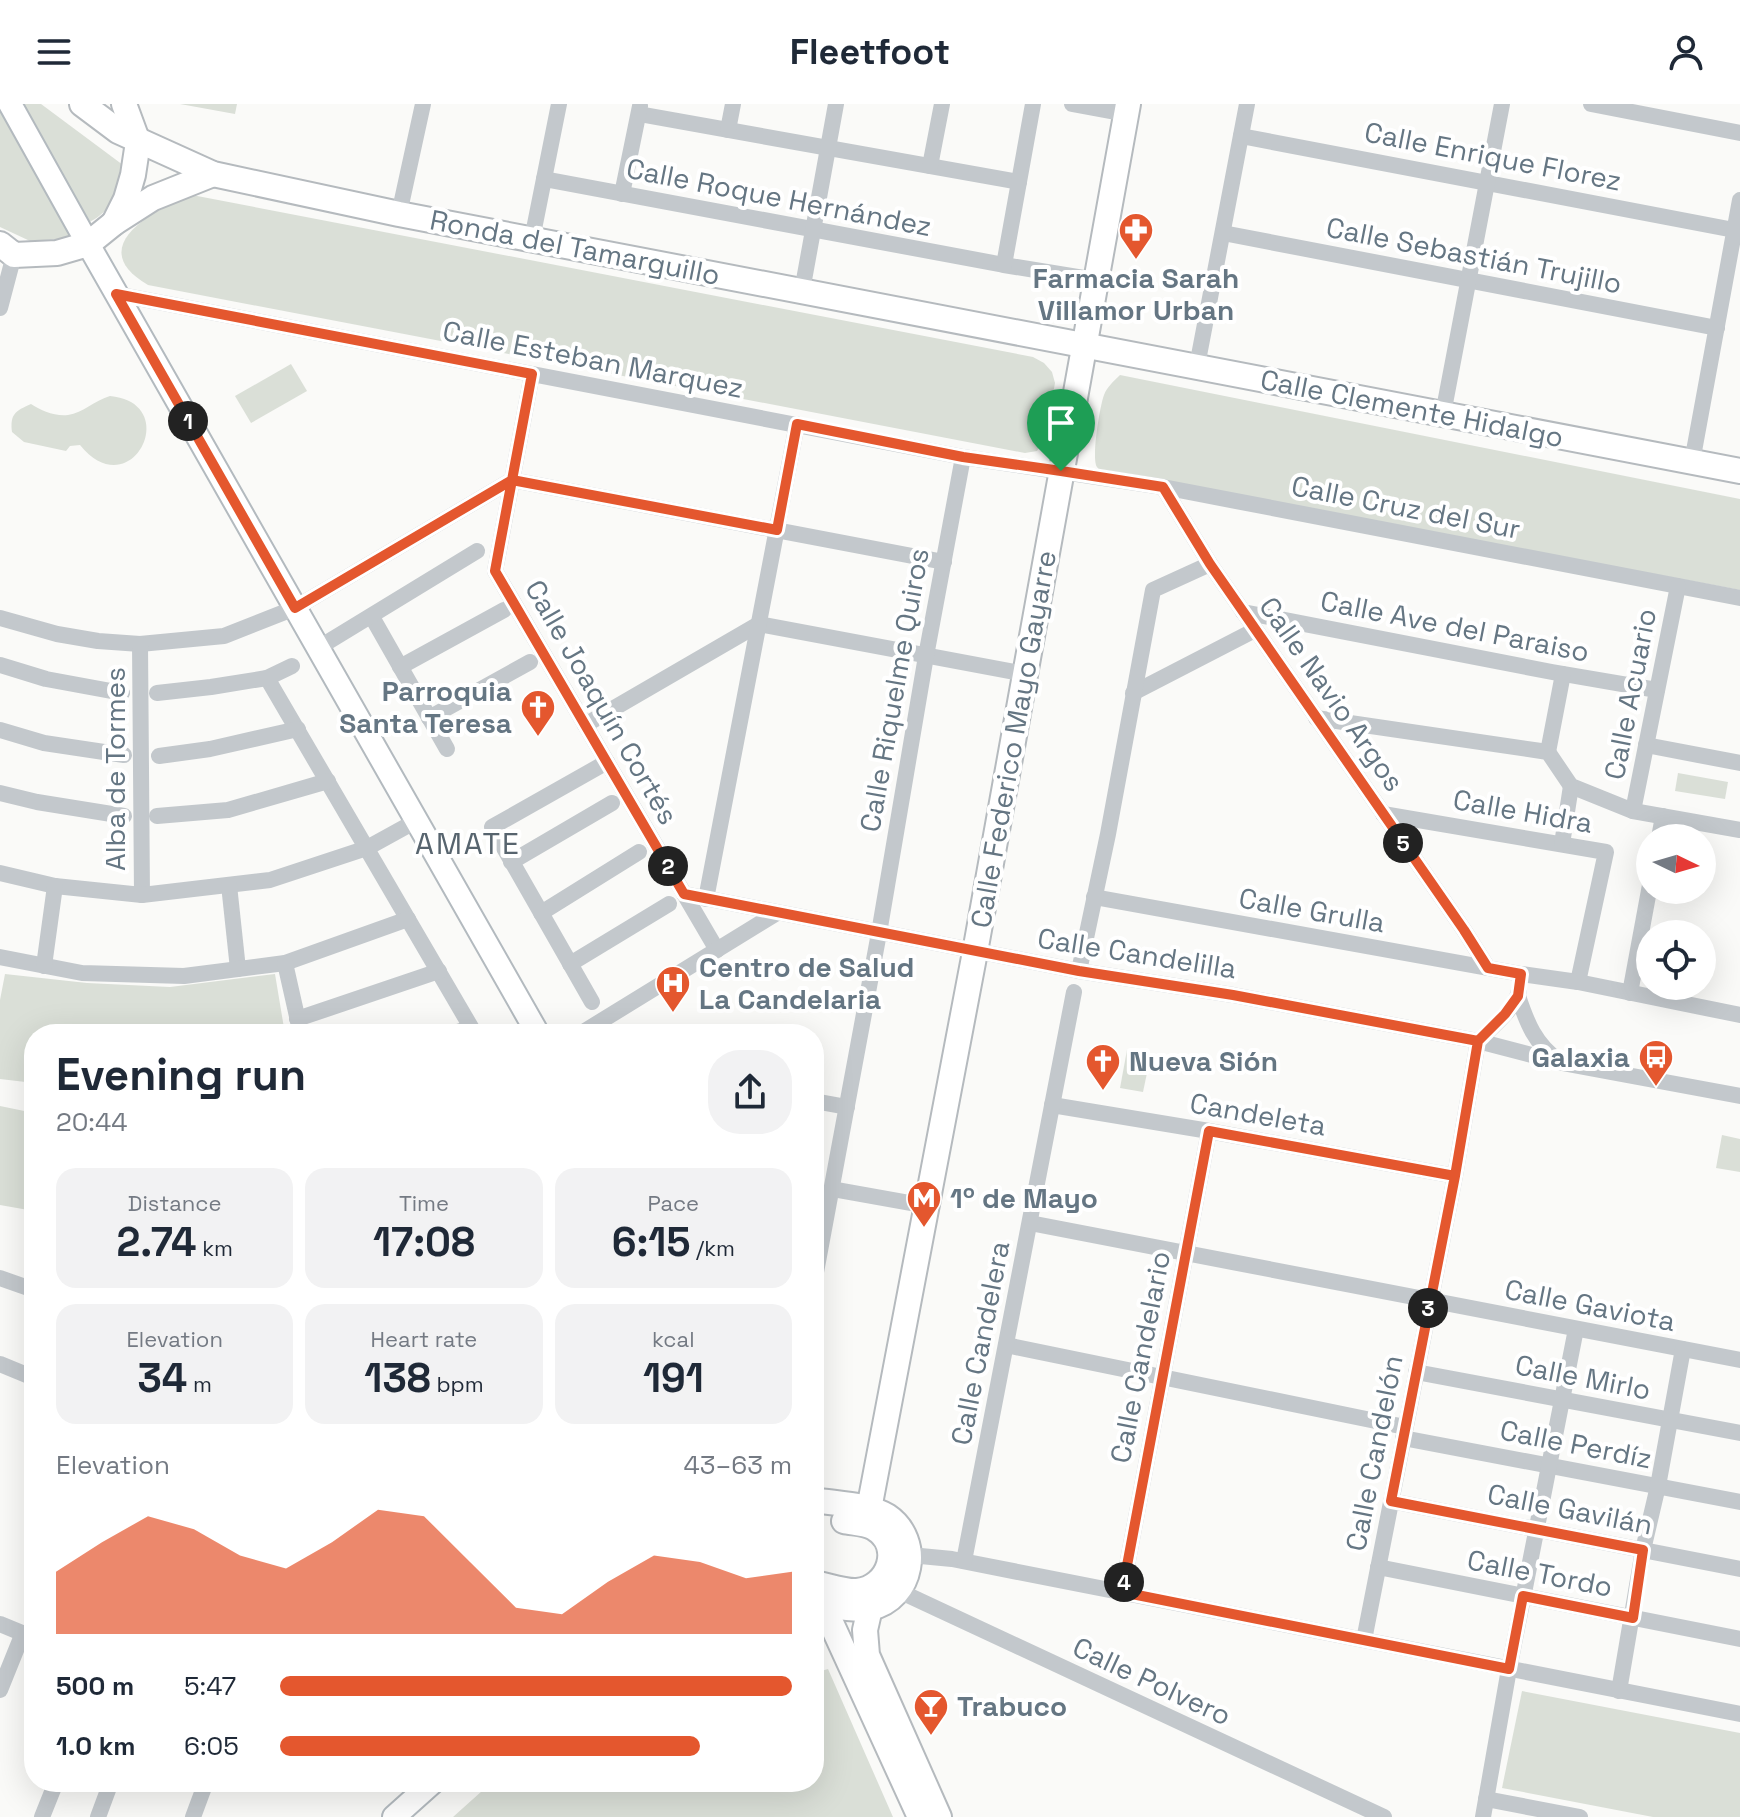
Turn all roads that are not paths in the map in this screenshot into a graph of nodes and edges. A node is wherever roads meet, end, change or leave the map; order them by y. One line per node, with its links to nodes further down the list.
1 (10, 104): 35 (street)
2 (82, 104): 20 (main road, Ronda del Tamarguillo)
3 (124, 104): 20 (main road)
4 (423, 104): 29 (street)
5 (559, 104): 24 (street)
6 (733, 104): 17 (street)
7 (836, 104): 21 (street)
8 (942, 104): 22 (street)
9 (1033, 104): 26 (street)
10 (1072, 104): 16 (street)
11 (1247, 104): 19 (street)
12 (1502, 104): 25 (street)
13 (1591, 104): 14 (street)
14 (1636, 108): 18 (street)
15 (640, 109): 17 (street); 27 (street)
16 (1127, 109): 38 (main road, Calle Federico Mayo Gayarre)
17 (728, 130): 21 (street)
18 (1740, 133)
19 (1241, 136): 25 (street, Calle Enrique Florez); 33 (street)
20 (138, 142): 23 (main road, Ronda del Tamarguillo); 30 (main road)
21 (828, 147): 22 (street); 31 (street)
22 (930, 166): 26 (street)
23 (213, 174): 29 (main road, Ronda del Tamarguillo); 30 (main road)
24 (544, 179): 27 (street, Calle Roque Hernández); 34 (street)
25 (1487, 181): 32 (street, Calle Enrique Florez); 39 (street)
26 (1019, 182): 37 (street)
27 (622, 194): 31 (street, Calle Roque Hernández)
28 (1740, 200): 32 (street)
29 (399, 214): 34 (main road, Ronda del Tamarguillo)
30 (114, 223): 35 (main road)
31 (812, 229): 37 (street, Calle Roque Hernández); 40 (street)
32 (1734, 230): 43 (street)
33 (1223, 233): 39 (street, Calle Sebastián Trujillo); 45 (street)
34 (532, 239): 40 (main road, Ronda del Tamarguillo)
35 (88, 244): 36 (main road); 41 (street)
36 (7, 250): 42 (street)
37 (1004, 265): 38 (street, Calle Roque Hernández)
38 (1096, 280): 44 (main road, Calle Federico Mayo Gayarre)
39 (1469, 280): 43 (street, Calle Sebastián Trujillo); 47 (street)
40 (802, 291): 44 (main road, Ronda del Tamarguillo)
41 (116, 294): 46 (street, Calle Esteban Marquez); 61 (street)
42 (1, 299)
43 (1717, 328): 50 (street)
44 (1083, 345): 45 (main road, Calle Clemente Hidalgo); 51 (main road, Calle Federico Mayo Gayarre)
45 (1197, 366): 47 (main road, Calle Clemente Hidalgo)
46 (532, 374): 48 (street, Calle Esteban Marquez); 53 (street, Calle Joaquín Cortés)
47 (1443, 414): 50 (main road, Calle Clemente Hidalgo)
48 (797, 424): 49 (street, Calle Esteban Marquez); 55 (street)
49 (963, 457): 51 (street, Calle Esteban Marquez); 57 (street, Calle Riquelme Quiros)
50 (1692, 462): 52 (main road, Calle Clemente Hidalgo)
51 (1061, 471): 54 (street, Calle Cruz del Sur); 75 (main road, Calle Federico Mayo Gayarre)
52 (1740, 471)
53 (512, 480): 55 (street); 61 (street); 84 (street, Calle Joaquín Cortés)
54 (1163, 487): 58 (street, Calle Navio Argos); 59 (street, Calle Cruz del Sur)
55 (777, 530): 57 (street); 66 (street)
56 (477, 551): 64 (street)
57 (944, 562): 70 (street, Calle Riquelme Quiros)
58 (1210, 564): 63 (street, Calle Navio Argos); 81 (street)
59 (1678, 586): 60 (street, Calle Cruz del Sur); 78 (street, Calle Acuario)
60 (1740, 598)
61 (295, 608): 68 (street); 69 (street)
62 (504, 610): 74 (street)
63 (1243, 612): 67 (street, Calle Navio Argos); 76 (street, Calle Ave del Paraiso)
64 (372, 617): 69 (street); 74 (street)
65 (0, 618): 68 (street)
66 (759, 624): 70 (street); 84 (street); 116 (street)
67 (1255, 630): 81 (street); 83 (street, Calle Navio Argos)
68 (140, 644): 114 (street, Alba de Tormes)
69 (318, 648): 103 (street)
70 (926, 656): 75 (street); 122 (street, Calle Riquelme Quiros)
71 (530, 662): 82 (street)
72 (0, 665): 79 (street)
73 (292, 666): 77 (street)
74 (400, 667): 82 (street)
75 (1025, 674): 124 (main road, Calle Federico Mayo Gayarre)
76 (1563, 674): 78 (street, Calle Ave del Paraiso); 89 (street)
77 (267, 678): 80 (street); 85 (street)
78 (1657, 690): 87 (street, Calle Acuario)
79 (122, 693)
80 (157, 693)
81 (1133, 693): 115 (street)
82 (429, 718): 88 (street)
83 (1316, 718): 89 (street); 99 (street, Calle Navio Argos)
84 (585, 725): 92 (street, Calle Joaquín Cortés)
85 (298, 729): 91 (street); 94 (street)
86 (0, 730): 90 (street)
87 (1646, 745): 93 (street); 98 (street, Calle Acuario)
88 (447, 749)
89 (1548, 752): 95 (street)
90 (124, 755)
91 (159, 756)
92 (607, 762): 109 (street); 113 (street, Calle Joaquín Cortés)
93 (1740, 763)
94 (328, 781): 101 (street); 107 (street)
95 (1571, 786): 98 (street); 106 (street)
96 (0, 793): 100 (street)
97 (612, 803): 109 (street)
98 (1633, 811): 102 (street)
99 (1383, 814): 106 (street, Calle Hidra); 129 (street, Calle Navio Argos)
100 (124, 816)
101 (157, 816)
102 (1663, 816): 104 (street); 105 (street)
103 (416, 821): 107 (street); 143 (street)
104 (1662, 824)
105 (1740, 830)
106 (1562, 844): 134 (street, Calle Hidra)
107 (367, 848): 111 (street); 121 (street)
108 (639, 852): 119 (street)
109 (511, 862): 119 (street)
110 (0, 873): 112 (street)
111 (229, 885): 114 (street); 130 (street)
112 (55, 886): 114 (street); 128 (street)
113 (684, 894): 116 (street, Calle Candelilla); 123 (street, Calle Joaquín Cortés)
114 (142, 895)
115 (1094, 897): 129 (street, Calle Grulla); 132 (street)
116 (706, 899): 120 (street, Calle Candelilla)
117 (669, 904): 127 (street)
118 (1646, 904): 136 (street)
119 (541, 913): 127 (street)
120 (777, 913): 122 (street, Calle Candelilla); 123 (street)
121 (408, 919): 126 (street); 131 (street)
122 (879, 933): 124 (street, Calle Candelilla); 150 (street, Calle Riquelme Quiros)
123 (717, 950): 144 (street)
124 (975, 952): 132 (street, Calle Candelilla); 154 (main road, Calle Federico Mayo Gayarre)
125 (0, 957): 128 (street)
126 (285, 963): 130 (street); 140 (street)
127 (570, 964): 138 (street)
128 (44, 966): 130 (street)
129 (1488, 968): 133 (street, Calle Grulla)
130 (238, 969)
131 (439, 971): 141 (street); 142 (street)
132 (1079, 971): 145 (street, Calle Candelilla)
133 (1521, 974): 134 (street, Calle Grulla); 137 (street)
134 (1578, 982): 136 (street, Calle Grulla)
135 (1074, 992): 149 (street, Calle Candelera)
136 (1630, 993): 139 (street, Calle Grulla)
137 (1518, 996): 145 (street); 146 (street)
138 (592, 1002)
139 (1740, 1015)
140 (299, 1024)
141 (304, 1024)
142 (469, 1024)
143 (532, 1024)
144 (596, 1024)
145 (1478, 1041): 146 (street, Calle Candelilla); 152 (street, Calle Candelón)
146 (1562, 1063): 147 (street, Calle Candelilla)
147 (1740, 1096)
148 (824, 1103): 150 (street)
149 (1052, 1105): 151 (street, Candeleta); 155 (street, Calle Candelera)
150 (847, 1107): 153 (street, Calle Riquelme Quiros)
151 (1209, 1131): 152 (street, Candeleta); 157 (street, Calle Candelario)
152 (1455, 1176): 160 (street, Calle Candelón)
153 (832, 1189): 154 (street); 156 (street, Calle Riquelme Quiros)
154 (927, 1206): 177 (main road, Calle Federico Mayo Gayarre)
155 (1030, 1223): 157 (street, Calle Gaviota); 162 (street, Calle Candelera)
156 (824, 1231)
157 (1186, 1254): 160 (street, Calle Gaviota); 168 (street, Calle Candelario)
158 (0, 1278): 159 (street)
159 (24, 1286)
160 (1430, 1301): 161 (street, Calle Gaviota); 166 (street, Calle Candelón)
161 (1576, 1329): 163 (street, Calle Gaviota); 169 (street)
162 (1006, 1345): 168 (street, Calle Perdíz); 183 (street, Calle Candelera)
163 (1683, 1349): 164 (street, Calle Gaviota); 170 (street)
164 (1740, 1360)
165 (0, 1364): 167 (street)
166 (1416, 1372): 169 (street, Calle Mirlo); 171 (street, Calle Candelón)
167 (24, 1374)
168 (1163, 1377): 171 (street, Calle Perdíz); 187 (street, Calle Candelario)
169 (1562, 1399): 170 (street, Calle Mirlo); 173 (street)
170 (1670, 1420): 172 (street, Calle Mirlo); 174 (street)
171 (1404, 1432): 173 (street, Calle Perdíz); 175 (street, Calle Candelón)
172 (1740, 1433)
173 (1549, 1465): 174 (street, Calle Perdíz); 180 (street)
174 (1658, 1486): 176 (street, Calle Perdíz); 181 (street)
175 (1391, 1501): 180 (street, Calle Gavilán); 184 (street, Calle Candelón)
176 (1740, 1502)
177 (864, 1508): 178 (main road); 182 (main road)
178 (824, 1509)
179 (824, 1512): 188 (main road)
180 (1536, 1529): 181 (street, Calle Gavilán); 189 (street)
181 (1643, 1550): 185 (street, Calle Gavilán); 193 (street)
182 (910, 1555): 183 (street); 186 (main road)
183 (964, 1561): 187 (street)
184 (1378, 1567): 189 (street, Calle Tordo); 197 (street, Calle Candelón)
185 (1740, 1569)
186 (899, 1591): 191 (main road); 214 (street, Calle Polvero)
187 (1122, 1592): 197 (street)
188 (824, 1595)
189 (1523, 1596): 193 (street, Calle Tordo); 199 (street)
190 (824, 1598): 191 (main road)
191 (870, 1608): 213 (main road)
192 (824, 1611): 212 (main road)
193 (1633, 1618): 196 (street, Calle Tordo); 201 (street)
194 (0, 1624): 195 (street)
195 (24, 1633)
196 (1740, 1639)
197 (1364, 1640): 199 (street)
198 (24, 1643): 200 (street)
199 (1509, 1669): 201 (street); 207 (street)
200 (0, 1690)
201 (1619, 1691): 202 (street)
202 (1740, 1714)
203 (52, 1792): 208 (street)
204 (107, 1792): 209 (street)
205 (202, 1792): 210 (street)
206 (422, 1792): 211 (street)
207 (1486, 1799): 215 (street); 216 (street)
208 (42, 1817)
209 (98, 1817)
210 (193, 1817)
211 (394, 1817)
212 (920, 1817)
213 (939, 1817)
214 (1384, 1817)
215 (1483, 1817)
216 (1580, 1817)

